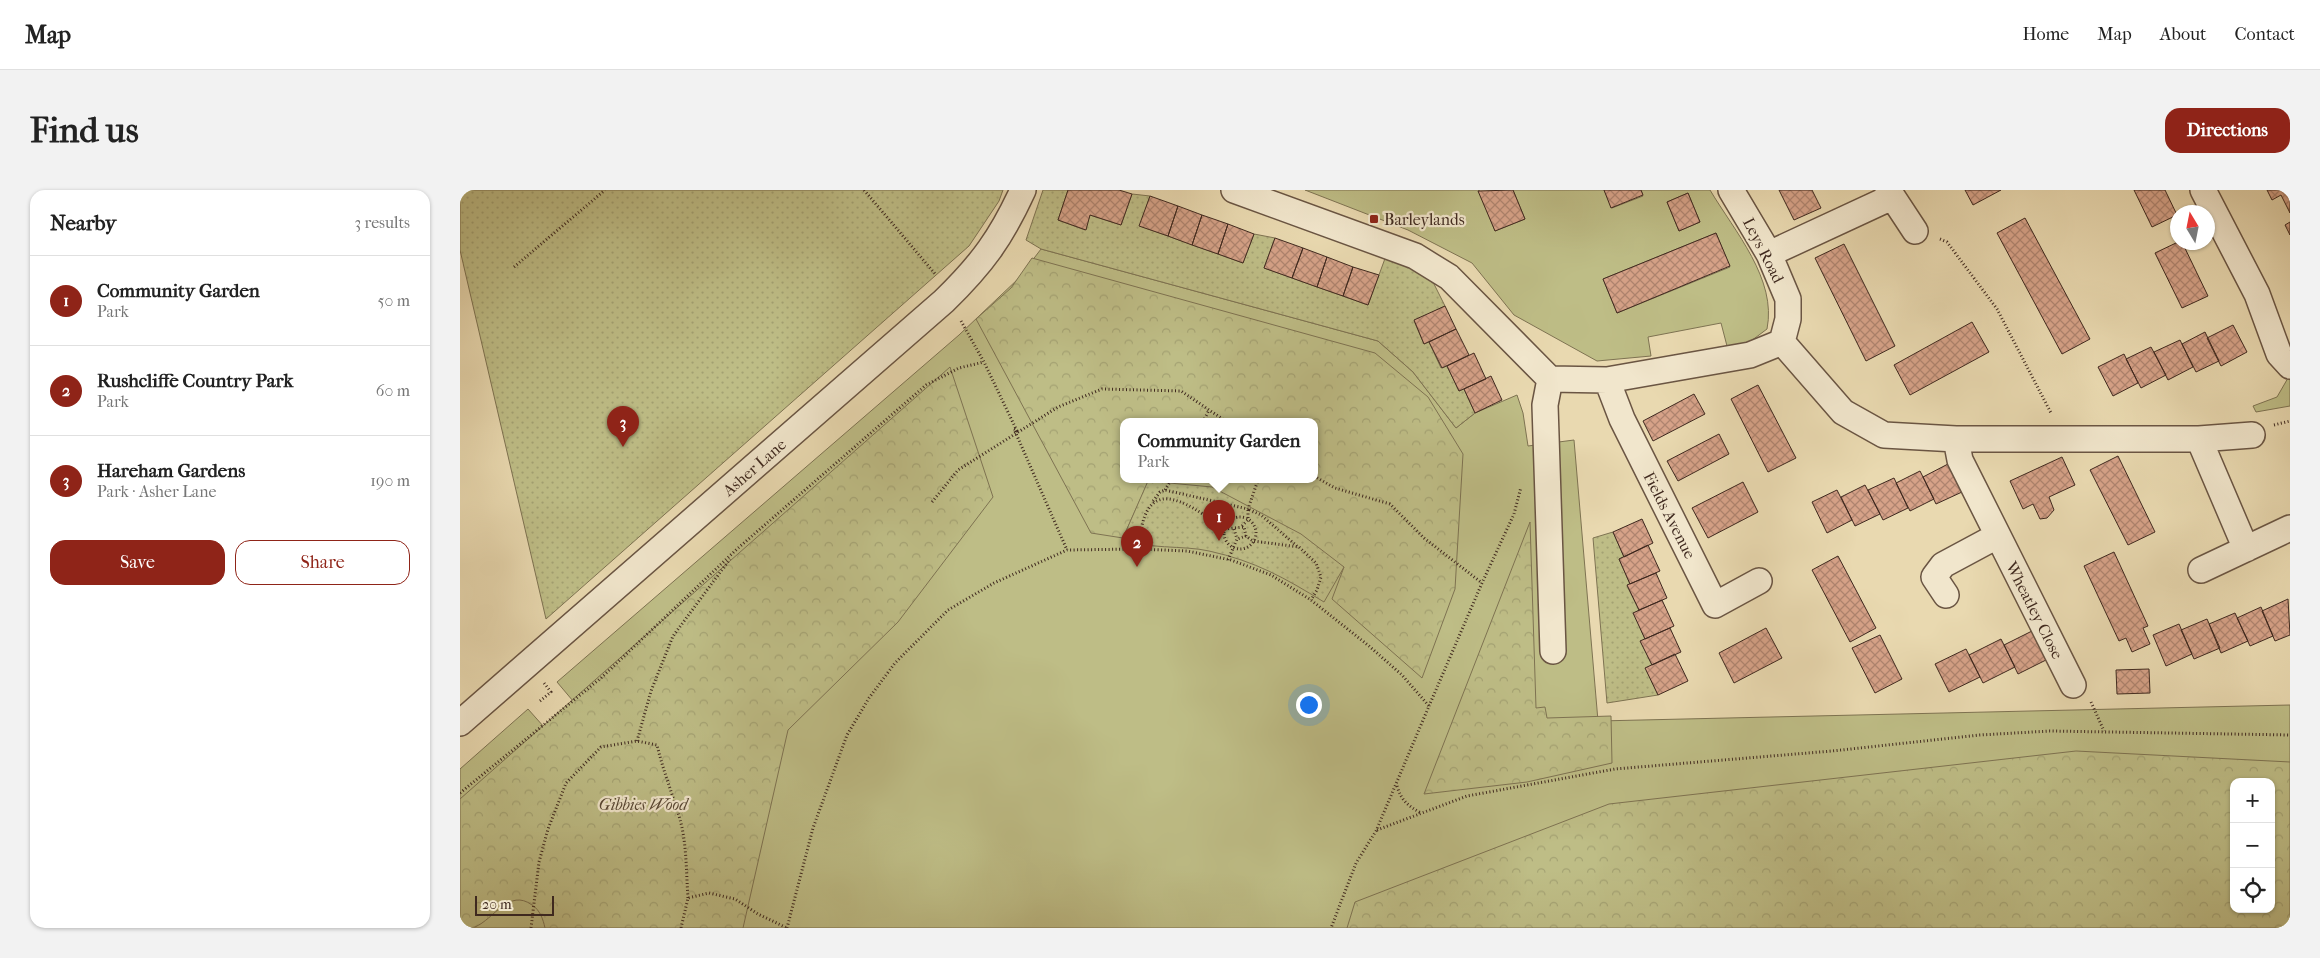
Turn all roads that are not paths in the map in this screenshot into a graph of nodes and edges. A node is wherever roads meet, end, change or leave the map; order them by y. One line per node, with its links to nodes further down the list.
1 (1023, 190): 23 (street, Asher Lane)
2 (1731, 190): 7 (street, Leys Road)
3 (2203, 190): 9 (street)
4 (1242, 191): 10 (street)
5 (1890, 193): 6 (street); 7 (street)
6 (1914, 231)
7 (1769, 254): 8 (street, Leys Road)
8 (1782, 342): 11 (street); 14 (street)
9 (2290, 366)
10 (1550, 379): 11 (street); 21 (street)
11 (1607, 380): 19 (street, Fields Avenue)
12 (2252, 435): 13 (street)
13 (2199, 438): 14 (street); 17 (street)
14 (1956, 439): 16 (street, Wheatley Close)
15 (2290, 528): 17 (street)
16 (1997, 536): 20 (street); 22 (street, Wheatley Close)
17 (2246, 549): 18 (street)
18 (2201, 570)
19 (1759, 581)
20 (1946, 595)
21 (1553, 651)
22 (2073, 685)
23 (460, 723)

